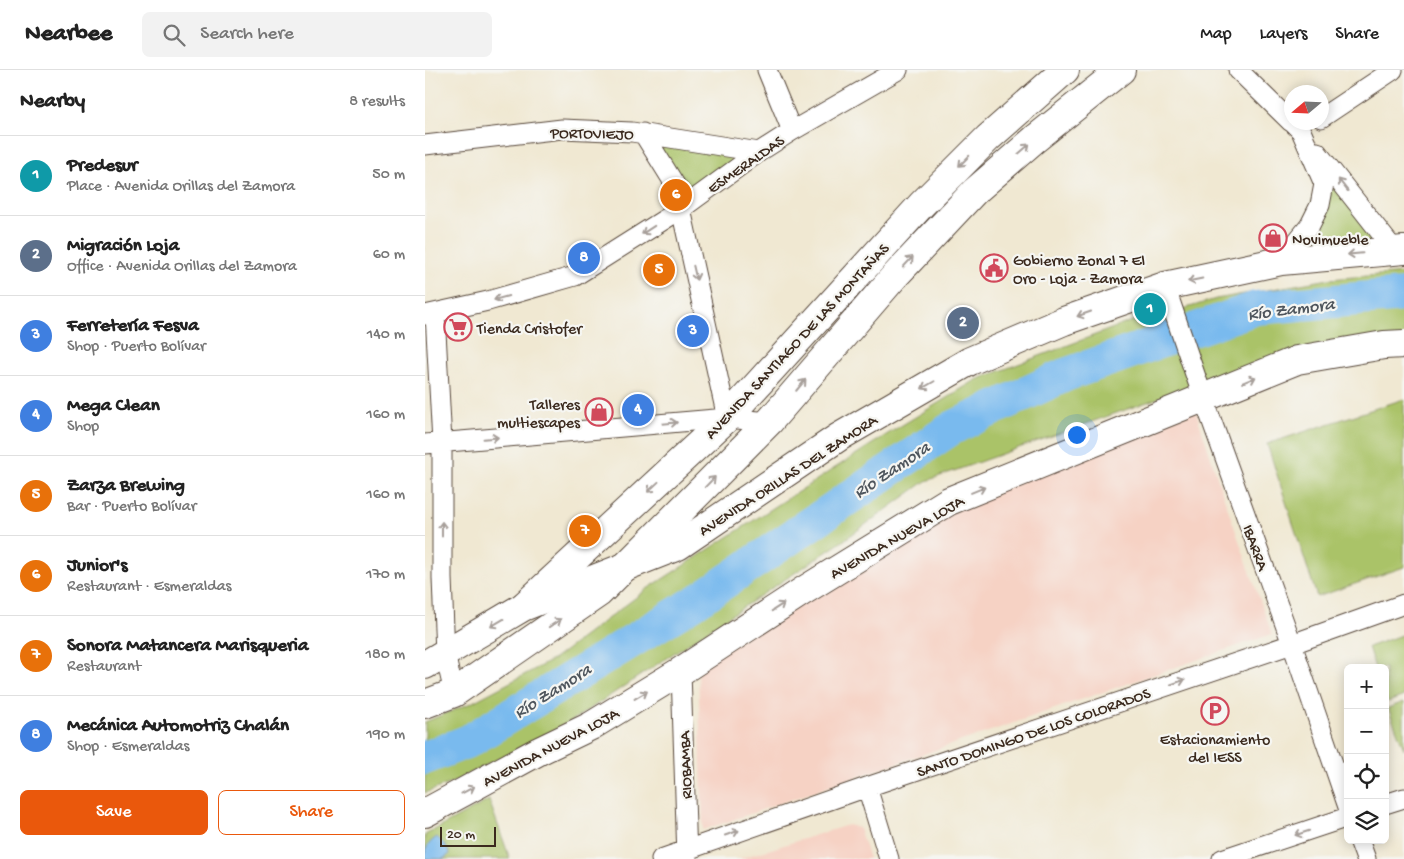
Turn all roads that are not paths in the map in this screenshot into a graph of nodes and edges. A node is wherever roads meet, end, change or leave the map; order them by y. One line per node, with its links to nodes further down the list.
1 (767, 70): 9 (street)
2 (898, 70): 9 (street, ESMERALDAS)
3 (1065, 70): 22 (main road, AVENIDA SANTIAGO DE LAS MONTAÑAS, one-way to 22)
4 (1121, 70): 23 (main road, AVENIDA SANTIAGO DE LAS MONTAÑAS, one-way to 4)
5 (1238, 70): 7 (street)
6 (1393, 70): 8 (street)
7 (1284, 111)
8 (1329, 113)
9 (792, 130): 14 (street, ESMERALDAS)
10 (1302, 130): 17 (street)
11 (1304, 130): 16 (street, one-way to 11)
12 (643, 133): 13 (street, PORTOVIEJO); 14 (street, PORTOVIEJO); 15 (street)
13 (425, 146)
14 (759, 152): 15 (street, ESMERALDAS)
15 (684, 206): 19 (street, ESMERALDAS, one-way to 19); 22 (street, one-way to 22)
16 (1400, 250): 17 (main road, AVENIDA ORILLAS DEL ZAMORA, one-way to 17)
17 (1281, 262): 18 (main road, AVENIDA ORILLAS DEL ZAMORA, one-way to 18)
18 (1168, 295): 21 (street, IBARRA); 25 (main road, AVENIDA ORILLAS DEL ZAMORA, one-way to 25)
19 (430, 314): 24 (street)
20 (1404, 344): 21 (main road, AVENIDA NUEVA LOJA, one-way to 20)
21 (1200, 389): 29 (street, IBARRA); 31 (main road, AVENIDA NUEVA LOJA, one-way to 21)
22 (727, 418): 23 (street); 24 (street, one-way to 22); 28 (main road, AVENIDA SANTIAGO DE LAS MONTAÑAS, one-way to 28)
23 (769, 422): 25 (main road, AVENIDA SANTIAGO DE LAS MONTAÑAS, one-way to 23)
24 (434, 443): 26 (street, one-way to 24)
25 (627, 567): 28 (main road, AVENIDA ORILLAS DEL ZAMORA); 32 (main road, AVENIDA ORILLAS DEL ZAMORA, one-way to 25)
26 (434, 578): 30 (street)
27 (1404, 604): 29 (street, SANTO DOMINGO DE LOS COLORADOS)
28 (523, 607): 30 (main road, AVENIDA ORILLAS DEL ZAMORA, one-way to 30)
29 (1292, 644): 34 (street, SANTO DOMINGO DE LOS COLORADOS, one-way to 29); 36 (street, IBARRA)
30 (435, 660): 32 (street)
31 (681, 671): 38 (main road, AVENIDA NUEVA LOJA, one-way to 31); 41 (street, RIOBAMBA)
32 (454, 693): 33 (main road, AVENIDA ORILLAS DEL ZAMORA)
33 (425, 704)
34 (867, 787): 41 (street, SANTO DOMINGO DE LOS COLORADOS, one-way to 34); 43 (street)
35 (1404, 798): 37 (street)
36 (1345, 799)
37 (1389, 803)
38 (425, 813)
39 (1344, 818): 44 (street, one-way to 44)
40 (1360, 844): 45 (street)
41 (686, 854): 42 (street, SANTO DOMINGO DE LOS COLORADOS)
42 (661, 859)
43 (889, 859)
44 (1222, 859)
45 (1366, 859)

